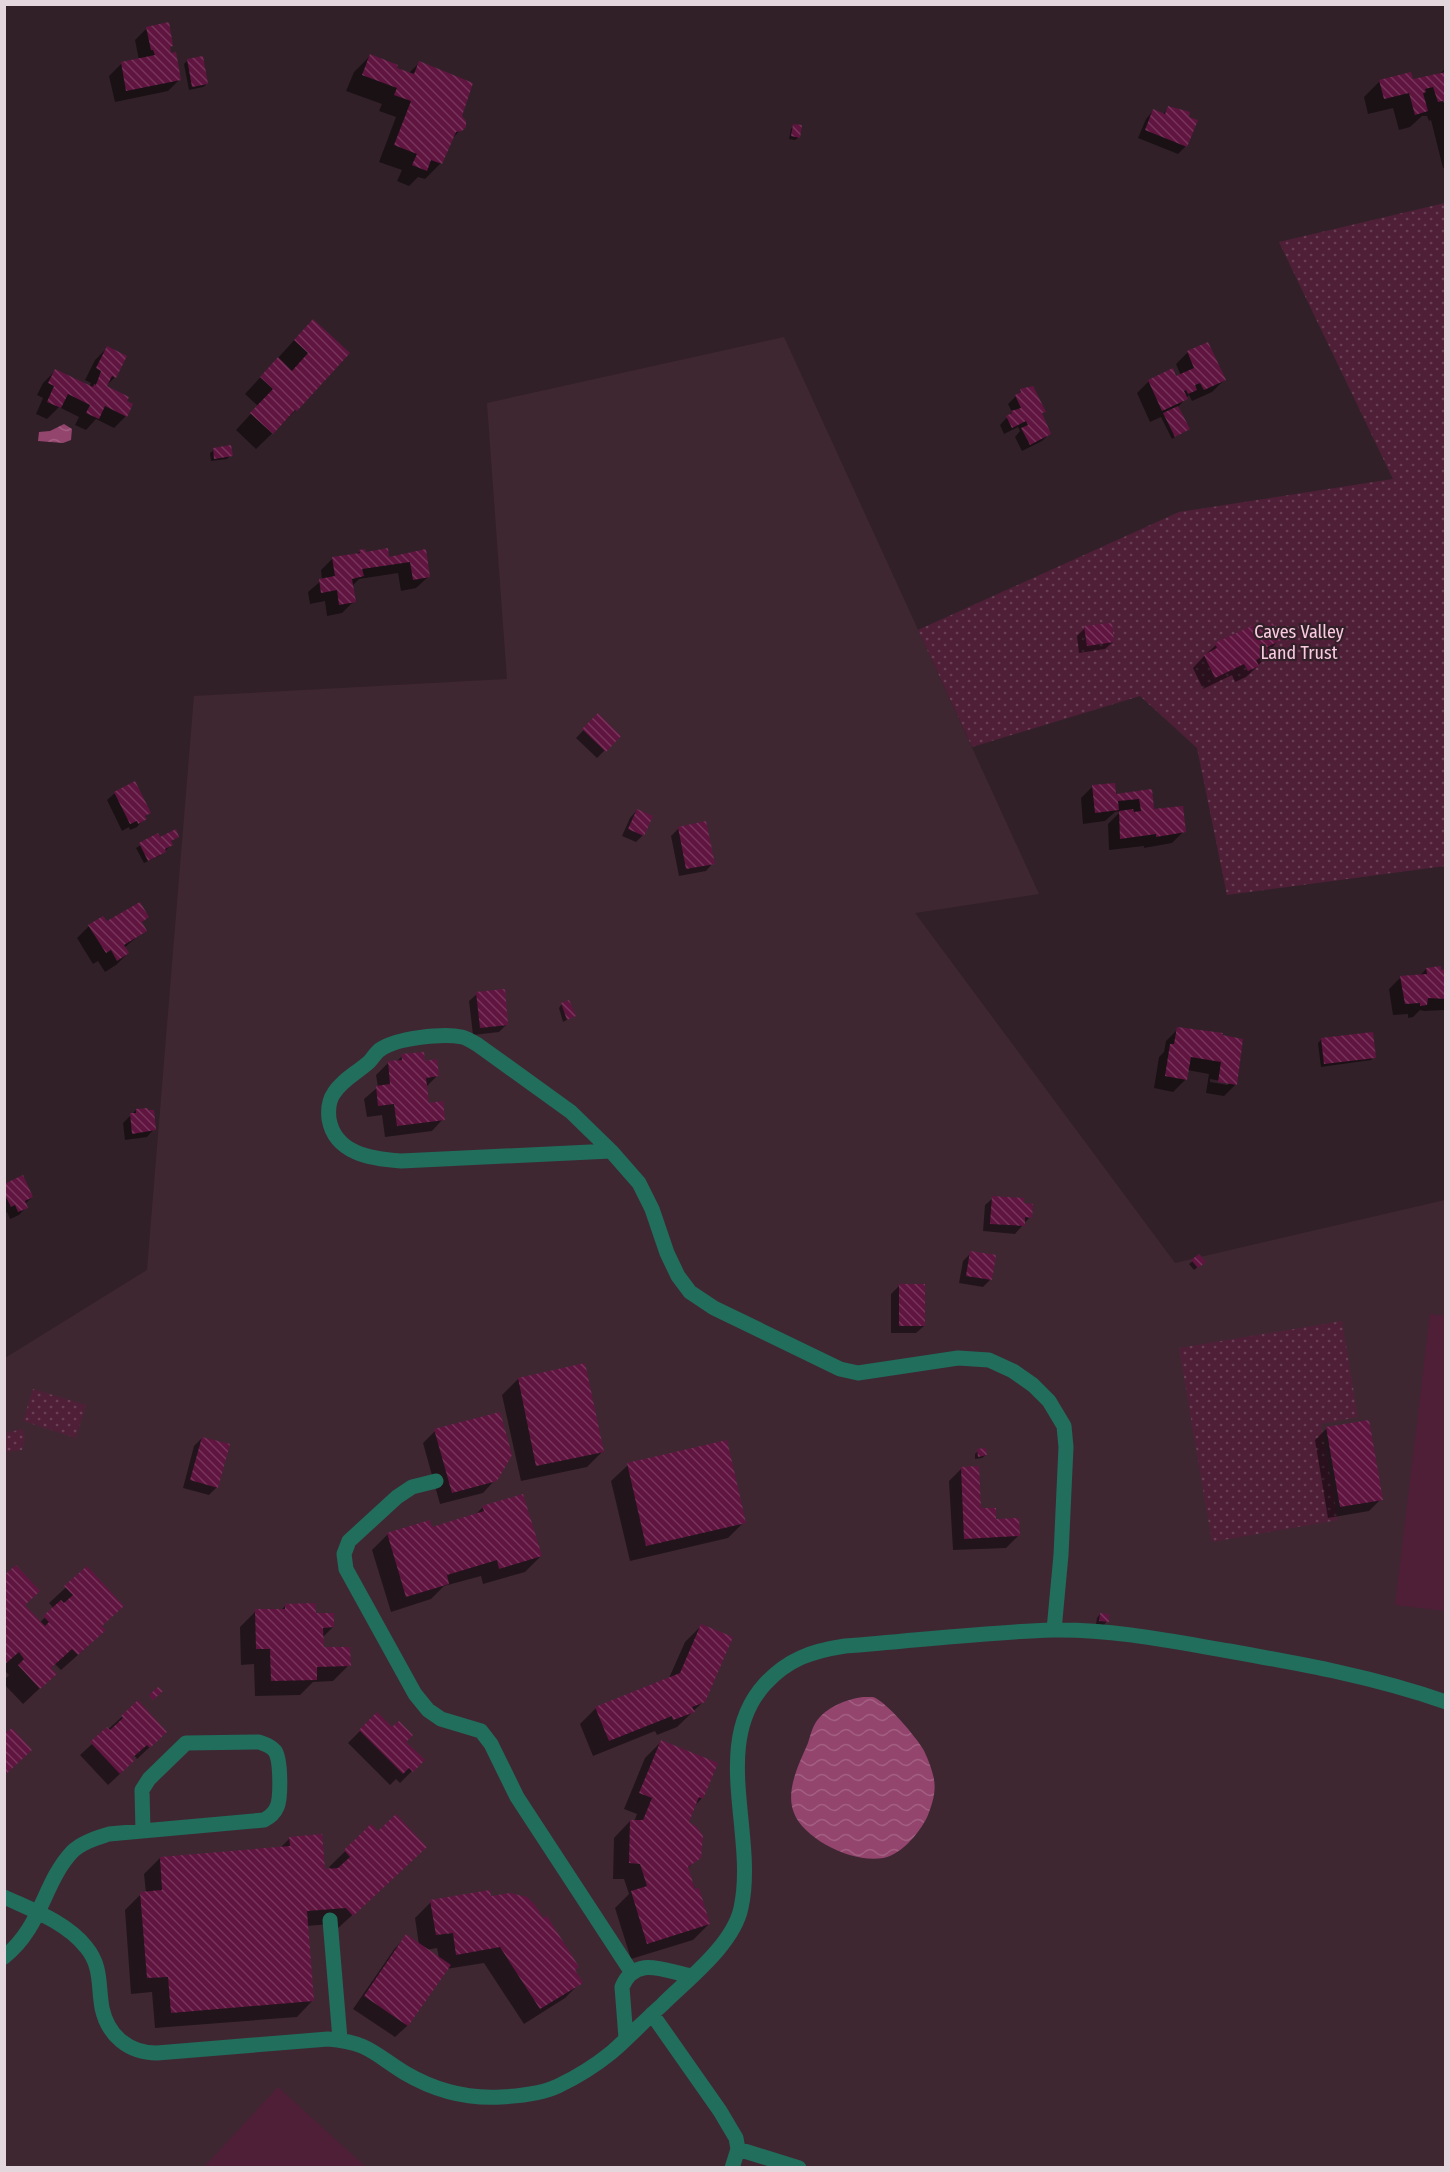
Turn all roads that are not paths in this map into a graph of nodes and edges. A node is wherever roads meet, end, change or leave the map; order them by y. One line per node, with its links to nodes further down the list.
1 (611, 1151): 1 (street); 3 (street)
2 (436, 1481): 10 (street)
3 (1054, 1630): 4 (street); 11 (street)
4 (1446, 1702)
5 (143, 1831): 5 (street); 7 (street)
6 (4, 1897): 7 (street)
7 (39, 1913): 9 (street); 14 (street)
8 (330, 1920): 14 (street)
9 (4, 1957)
10 (632, 1973): 11 (street); 13 (street)
11 (692, 1976): 12 (street)
12 (652, 2014): 13 (street); 15 (street)
13 (626, 2038): 14 (street)
14 (340, 2040)
15 (738, 2149): 16 (street); 17 (street)
16 (732, 2168)
17 (799, 2168)

